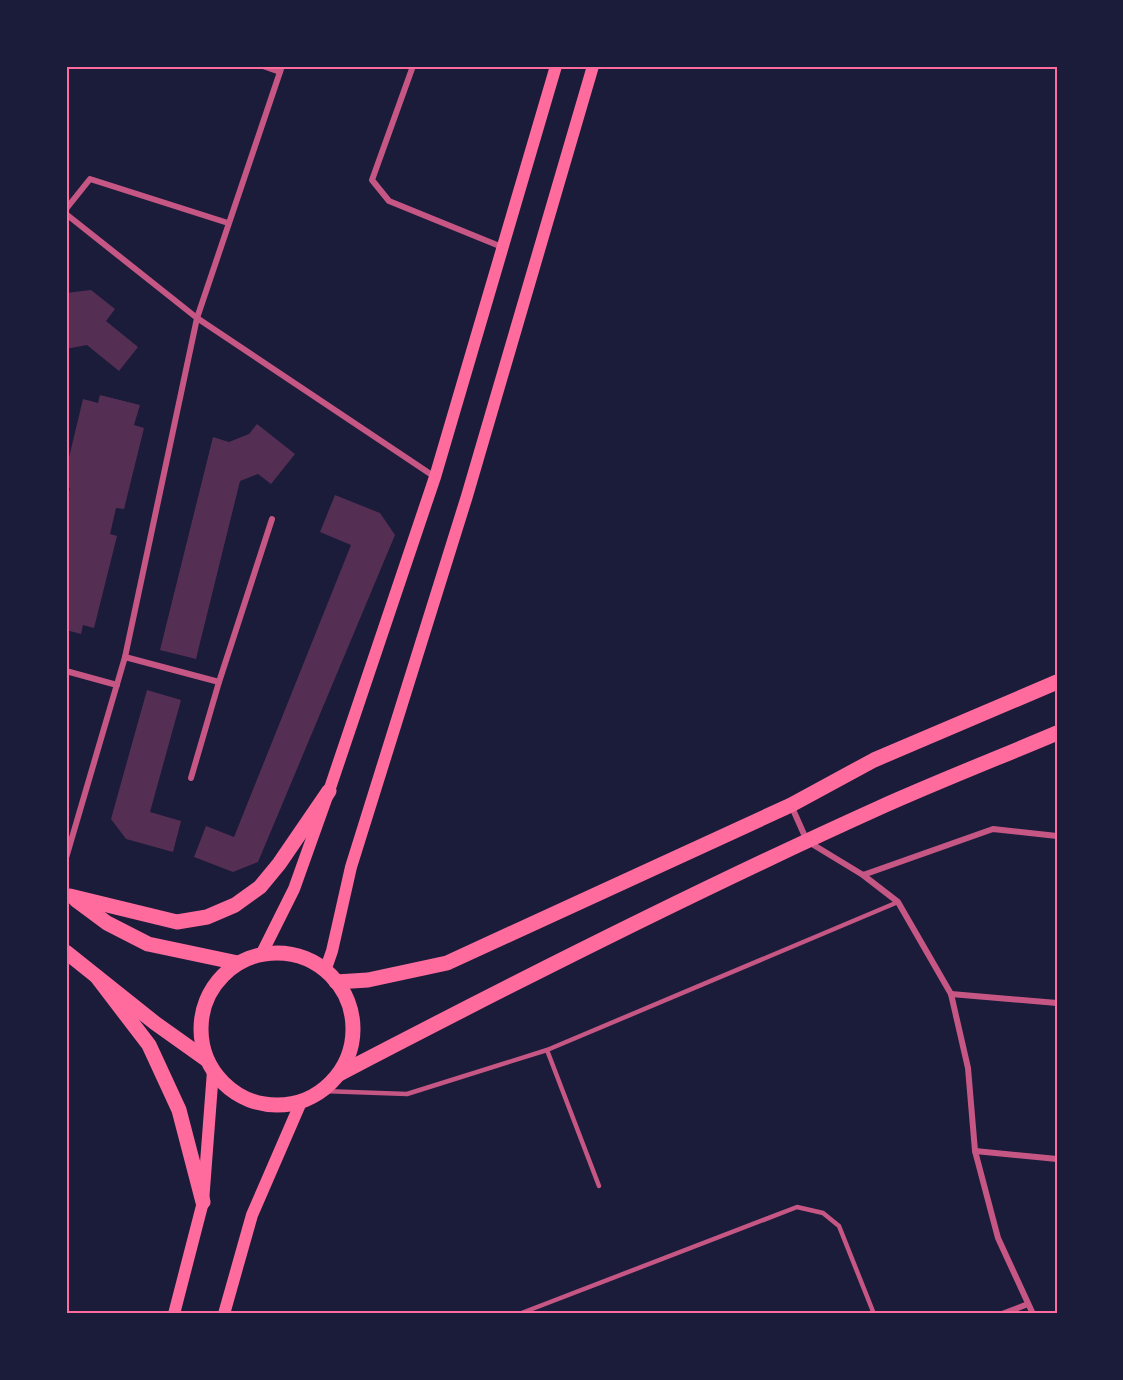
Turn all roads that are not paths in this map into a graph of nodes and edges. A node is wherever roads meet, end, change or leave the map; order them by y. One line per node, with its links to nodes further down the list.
1 (263, 66): 5 (street)
2 (413, 66): 9 (street)
3 (556, 66): 9 (main road)
4 (593, 66): 32 (main road)
5 (281, 69): 8 (street)
6 (66, 209): 8 (street)
7 (66, 214): 10 (street)
8 (228, 223): 10 (street)
9 (502, 248): 11 (main road)
10 (197, 318): 11 (street); 13 (street)
11 (435, 477): 20 (main road)
12 (272, 519): 15 (street)
13 (125, 657): 15 (street); 17 (street)
14 (66, 671): 17 (street)
15 (219, 682): 19 (street)
16 (1057, 682): 21 (main road)
17 (117, 685): 24 (street)
18 (1057, 733): 23 (main road)
19 (191, 778)
20 (329, 791): 26 (main road); 29 (main road)
21 (790, 805): 23 (street); 32 (main road)
22 (1057, 836): 25 (street)
23 (807, 842): 25 (street); 37 (main road)
24 (66, 858)
25 (863, 875): 27 (street)
26 (68, 895): 30 (main road)
27 (898, 902): 33 (street); 35 (lane)
28 (66, 952): 31 (main road)
29 (261, 955): 30 (main road); 32 (main road)
30 (238, 963): 36 (main road)
31 (98, 976): 36 (main road); 43 (main road)
32 (331, 976): 37 (main road)
33 (951, 994): 34 (street); 40 (street)
34 (1057, 1003)
35 (547, 1050): 38 (lane); 42 (lane)
36 (210, 1065): 39 (main road); 43 (main road)
37 (339, 1074): 38 (main road)
38 (322, 1091): 39 (main road)
39 (301, 1102): 46 (main road)
40 (975, 1151): 41 (street); 44 (street)
41 (1057, 1159)
42 (599, 1186)
43 (204, 1202): 45 (main road)
44 (1028, 1304): 49 (street); 50 (street)
45 (174, 1314)
46 (224, 1314)
47 (519, 1314): 48 (lane)
48 (874, 1314)
49 (1002, 1314)
50 (1033, 1314)

